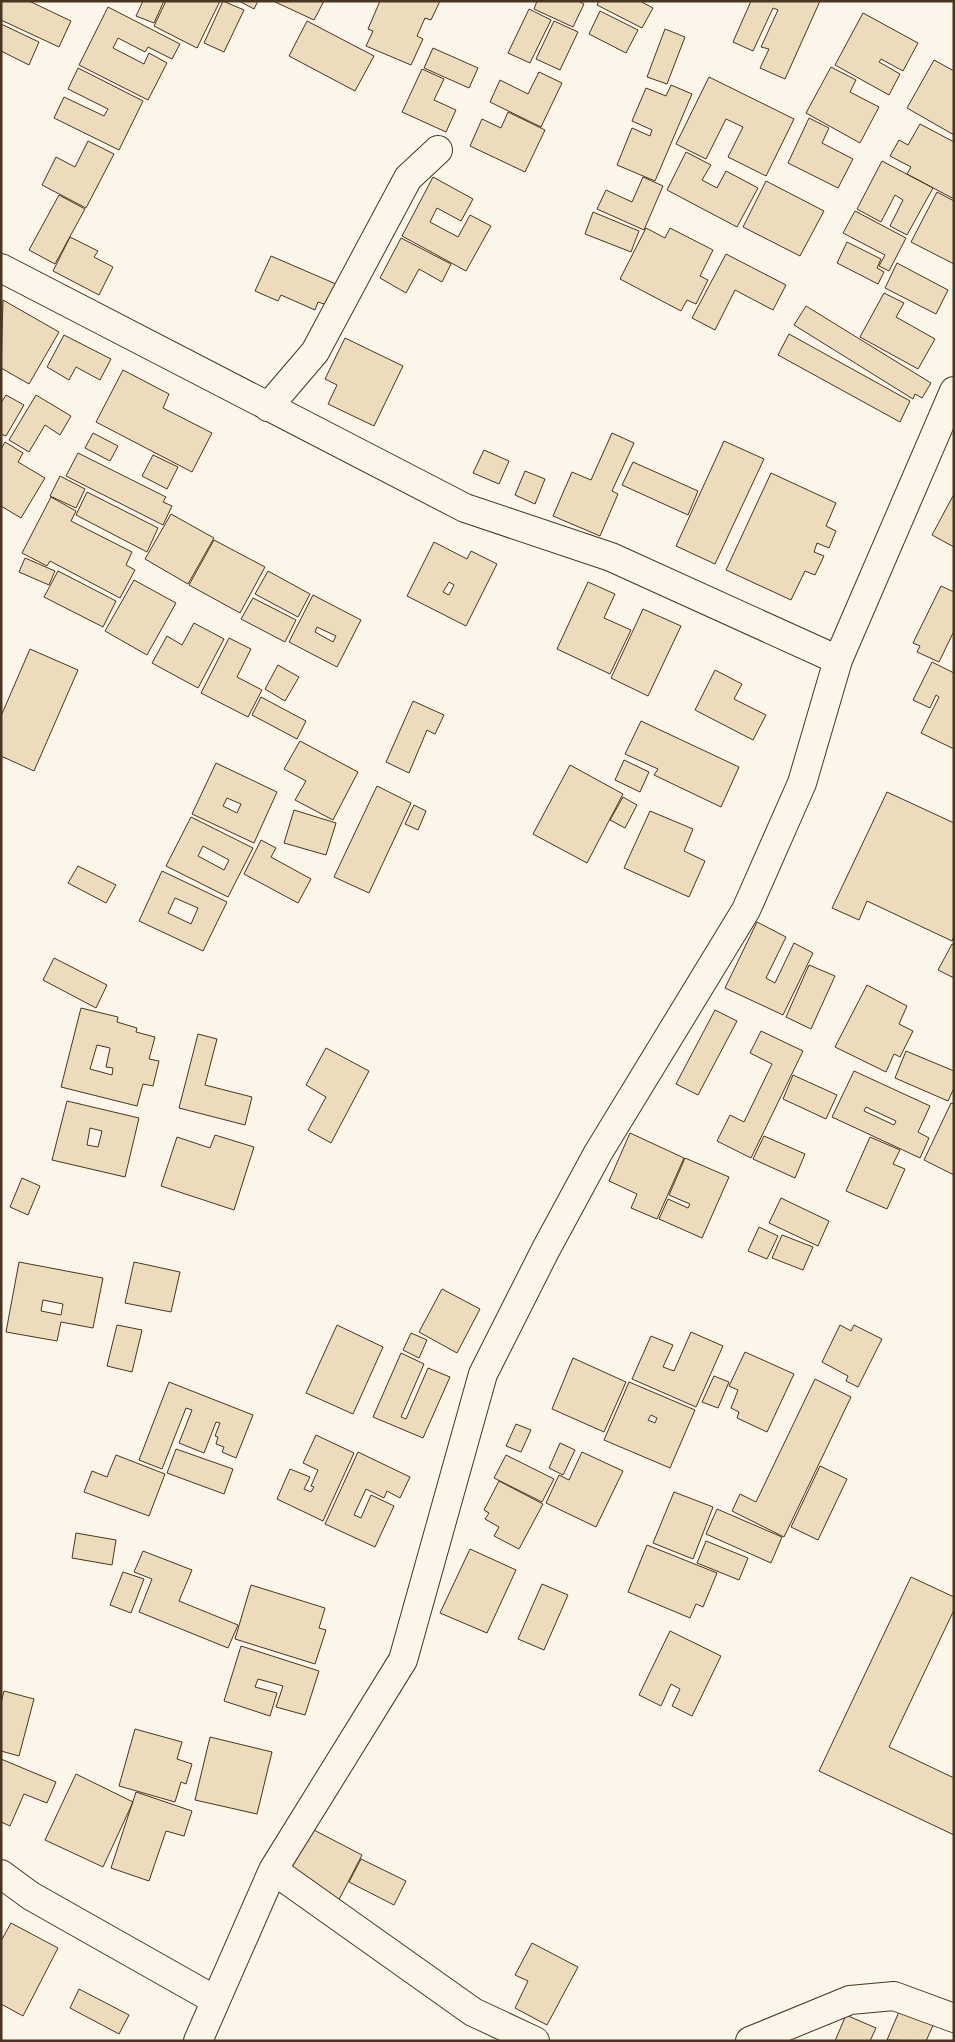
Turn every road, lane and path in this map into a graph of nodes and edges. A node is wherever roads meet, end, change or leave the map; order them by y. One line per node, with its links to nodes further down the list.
1 (438, 150): 4 (street)
2 (1, 268): 4 (street)
3 (954, 390): 5 (street)
4 (268, 407): 5 (street)
5 (838, 660): 6 (street)
6 (273, 1870): 8 (street); 11 (street)
7 (1, 1874): 8 (street)
8 (215, 2000): 10 (street)
9 (954, 2018): 12 (street)
10 (198, 2041)
11 (535, 2041)
12 (750, 2041)

